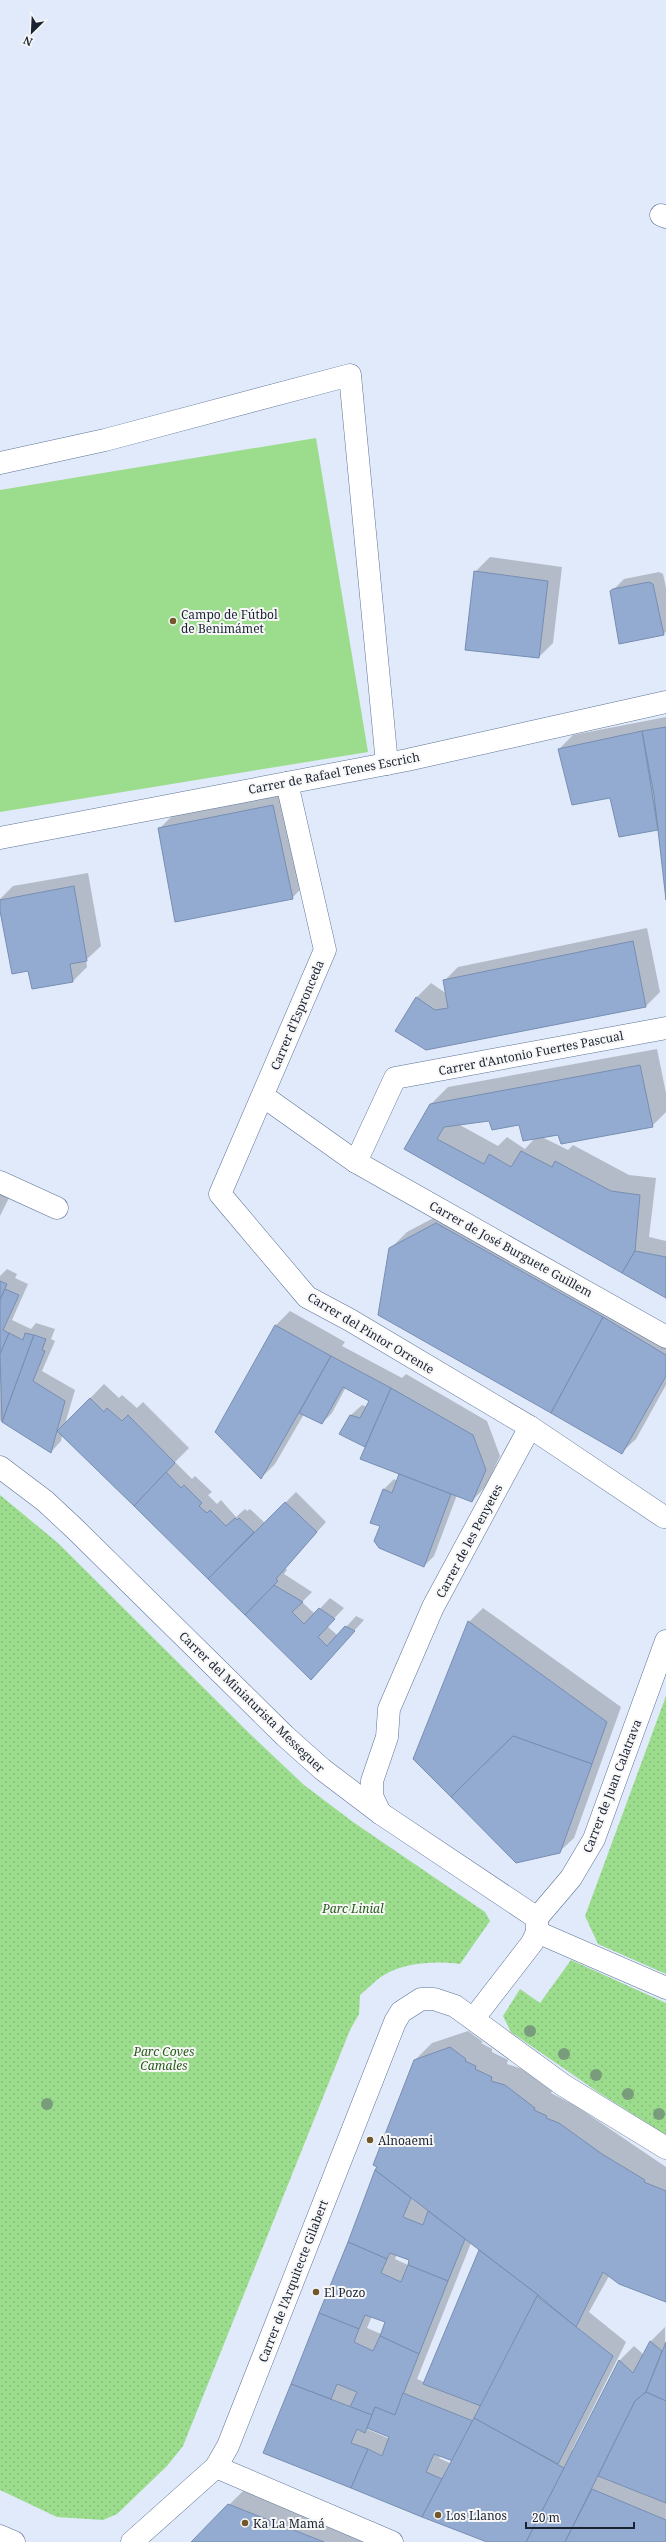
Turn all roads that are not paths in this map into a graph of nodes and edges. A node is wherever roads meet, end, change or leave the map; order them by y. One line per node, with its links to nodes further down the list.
1 (0, 463): 3 (street)
2 (666, 702): 3 (street, Carrer de Rafael Tenes Escrich)
3 (387, 764): 4 (street, Carrer de Rafael Tenes Escrich)
4 (286, 783): 5 (street, Carrer de Rafael Tenes Escrich); 7 (street, Carrer d'Espronceda)
5 (0, 838)
6 (666, 1028): 8 (street, Carrer d'Antonio Fuertes Pascual)
7 (263, 1096): 8 (street, Carrer de José Burguete Guillem); 10 (street, Carrer d'Espronceda)
8 (356, 1162): 12 (street, Carrer de José Burguete Guillem)
9 (0, 1182): 11 (street)
10 (220, 1194): 13 (street, Carrer del Pintor Orrente)
11 (57, 1208)
12 (666, 1337)
13 (530, 1427): 15 (street); 17 (street, Carrer de les Penyetes)
14 (0, 1467): 17 (street, Carrer del Miniaturista Messeguer)
15 (665, 1518)
16 (666, 1641): 18 (street, Carrer de Juan Calatrava)
17 (380, 1813): 18 (street, Carrer del Miniaturista Messeguer)
18 (537, 1925): 19 (street, Carrer del Miniaturista Messeguer); 20 (street, Carrer de Juan Calatrava)
19 (666, 1988)
20 (474, 2018): 21 (street); 22 (street, Carrer de l'Arquitecte Gilabert)
21 (666, 2148)
22 (216, 2467): 25 (street, Carrer de l'Arquitecte Gilabert); 26 (street)
23 (0, 2536): 24 (street)
24 (14, 2542)
25 (132, 2542)
26 (392, 2542)

